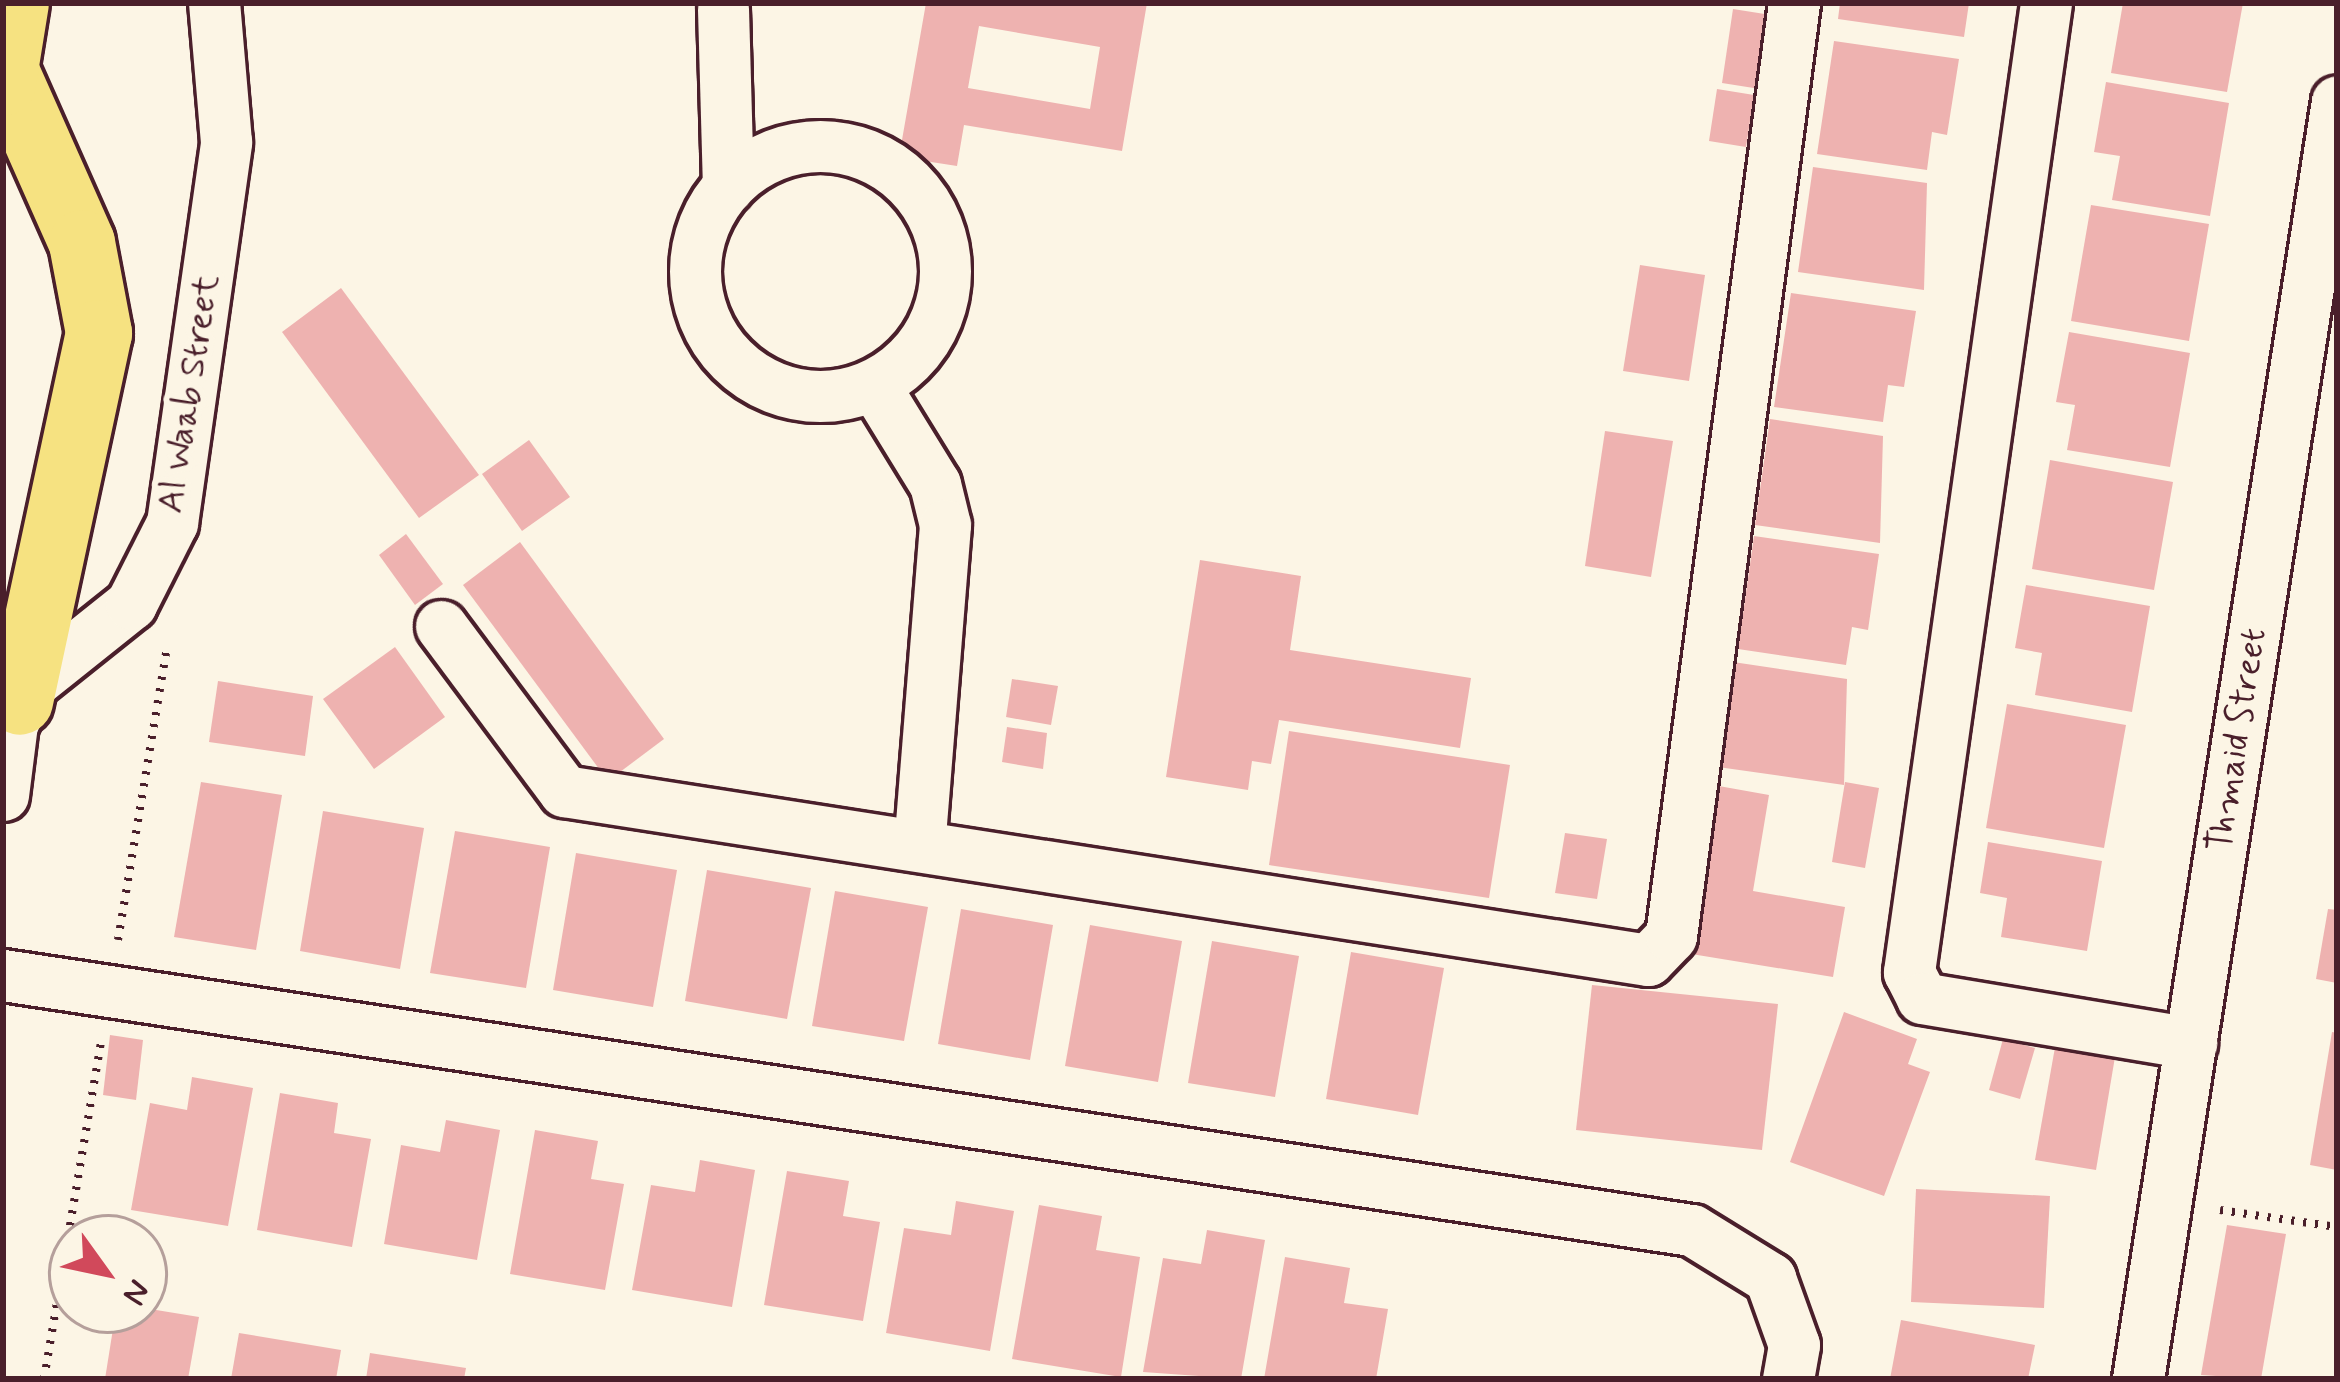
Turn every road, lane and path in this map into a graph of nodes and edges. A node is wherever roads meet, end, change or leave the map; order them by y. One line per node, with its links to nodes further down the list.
1 (16, 3): 6 (main road)
2 (214, 3): 12 (street, Al Waab Street)
3 (1794, 3): 14 (street)
4 (2045, 3): 17 (street)
5 (734, 5): 8 (street)
6 (4, 76): 12 (main road)
7 (2337, 100): 17 (street, Thmaid Street)
8 (728, 187): 9 (street); 9 (street)
9 (874, 386): 14 (street)
10 (441, 626): 14 (street)
11 (169, 637): 16 (path)
12 (20, 702): 13 (street)
13 (3, 795)
14 (919, 845)
15 (3, 975): 16 (street)
16 (110, 990): 20 (path); 21 (street)
17 (2192, 1043): 18 (street, Thmaid Street)
18 (2165, 1203): 19 (path); 22 (street, Thmaid Street)
19 (2337, 1227)
20 (44, 1379)
21 (1788, 1379)
22 (2138, 1379)

